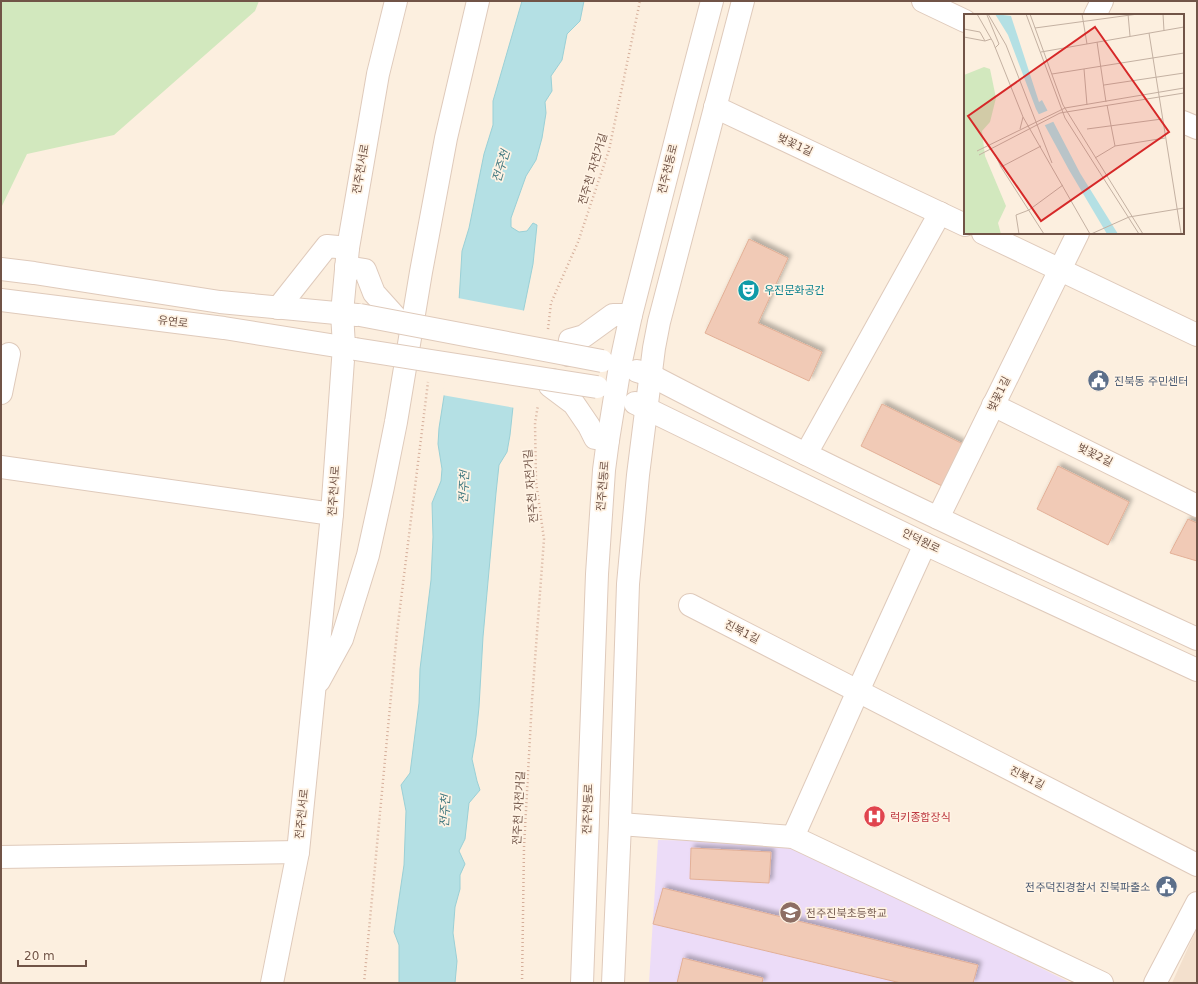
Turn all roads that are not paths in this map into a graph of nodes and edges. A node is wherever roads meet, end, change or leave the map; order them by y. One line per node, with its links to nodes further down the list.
1 (396, 1): 16 (street, 전주천서로)
2 (478, 1): 45 (street)
3 (712, 1): 22 (street, 전주천동로)
4 (743, 1): 9 (street)
5 (923, 1): 8 (street)
6 (1102, 1): 7 (street)
7 (1096, 14)
8 (964, 21)
9 (715, 107): 12 (street, 벚꽃1길); 29 (street)
10 (1184, 122): 11 (street)
11 (1197, 128)
12 (940, 213): 13 (street, 벚꽃1길); 36 (street)
13 (964, 225)
14 (985, 234): 18 (street)
15 (1078, 234): 18 (street, 벚꽃1길)
16 (353, 262): 20 (street); 21 (street, 전주천서로); 23 (street)
17 (1, 269): 20 (street)
18 (1061, 269): 24 (street); 33 (street, 벚꽃1길)
19 (1, 300): 25 (street, 유연로)
20 (278, 308): 21 (street)
21 (351, 314): 23 (street, bridge); 25 (street, 전주천서로)
22 (622, 315): 27 (street); 28 (street, 전주천동로)
23 (401, 323): 27 (street, bridge)
24 (1197, 335)
25 (350, 348): 30 (street, 유연로, bridge); 39 (street, 전주천서로)
26 (9, 354): 32 (street)
27 (568, 354): 28 (street, bridge)
28 (611, 364): 29 (street); 31 (street, 전주천동로)
29 (650, 375): 34 (street); 36 (street)
30 (552, 380): 31 (street, 안덕원로, bridge); 35 (street)
31 (607, 390): 34 (street, 안덕원로); 35 (street, 전주천동로)
32 (1, 393)
33 (994, 405): 38 (street, 벚꽃2길); 40 (street, 벚꽃1길)
34 (646, 408): 41 (street, 안덕원로); 47 (street)
35 (608, 440): 54 (street, 전주천동로)
36 (806, 454): 40 (street)
37 (1, 467): 39 (street)
38 (1197, 506)
39 (332, 514): 45 (street, 전주천서로)
40 (938, 518): 43 (street)
41 (925, 544): 44 (street, 안덕원로); 46 (street)
42 (690, 606): 46 (street, 진북1길)
43 (1197, 639)
44 (1197, 670)
45 (314, 689): 49 (street, 전주천서로)
46 (858, 691): 48 (street); 51 (street, 진북1길)
47 (620, 824): 48 (street); 55 (street)
48 (794, 837): 56 (street)
49 (298, 852): 50 (street); 53 (street, 전주천서로)
50 (1, 857)
51 (1197, 864)
52 (1197, 903): 57 (street)
53 (272, 983)
54 (582, 983)
55 (613, 983)
56 (1102, 983)
57 (1156, 983)

